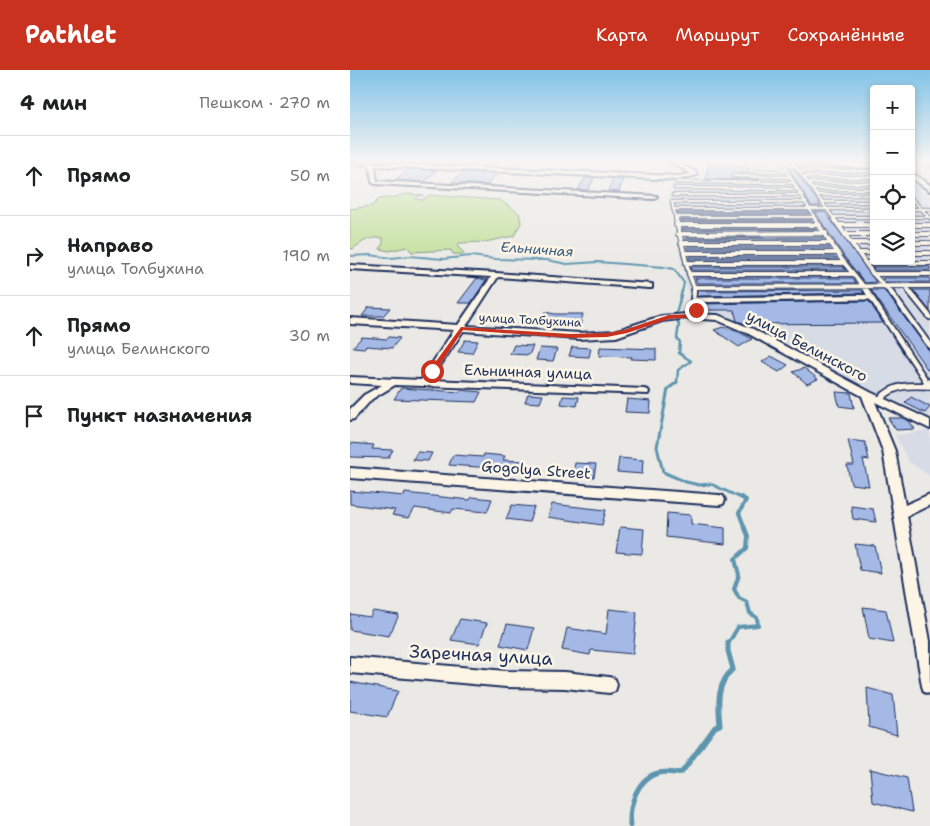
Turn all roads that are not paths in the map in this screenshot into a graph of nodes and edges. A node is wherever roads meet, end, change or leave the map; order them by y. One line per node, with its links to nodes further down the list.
1 (803, 197): 3 (lane)
2 (820, 197): 4 (lane)
3 (806, 202): 7 (lane); 8 (lane)
4 (823, 202): 5 (lane); 9 (lane)
5 (870, 202)
6 (915, 203): 12 (lane)
7 (673, 209): 8 (lane); 14 (lane)
8 (810, 209): 9 (lane); 15 (lane)
9 (828, 209): 10 (lane); 16 (lane)
10 (870, 209)
11 (915, 209): 12 (lane)
12 (923, 209): 13 (lane); 19 (lane)
13 (930, 209)
14 (675, 217): 15 (lane); 20 (lane)
15 (815, 217): 21 (lane)
16 (833, 217): 17 (lane); 22 (lane)
17 (870, 217)
18 (915, 217): 19 (lane)
19 (929, 217)
20 (676, 225): 21 (lane); 27 (lane)
21 (820, 225): 26 (lane)
22 (839, 225): 23 (lane); 28 (lane)
23 (870, 225)
24 (915, 225): 25 (lane)
25 (930, 225)
26 (826, 233): 27 (lane); 33 (lane)
27 (678, 234): 32 (lane)
28 (845, 234): 29 (lane); 34 (lane)
29 (870, 234)
30 (915, 234): 31 (lane)
31 (930, 234)
32 (681, 243): 33 (lane); 38 (lane)
33 (832, 243): 39 (lane)
34 (851, 243): 35 (lane); 40 (lane)
35 (870, 243)
36 (915, 243): 37 (lane)
37 (930, 243)
38 (684, 253): 39 (lane); 44 (lane)
39 (838, 253): 45 (lane)
40 (858, 253): 41 (lane); 46 (lane)
41 (870, 253)
42 (915, 253): 43 (lane)
43 (930, 253)
44 (686, 263): 45 (lane); 49 (lane)
45 (845, 263): 50 (lane)
46 (866, 263): 47 (lane); 51 (lane)
47 (930, 264)
48 (350, 267): 53 (street)
49 (689, 274): 50 (lane); 59 (lane)
50 (852, 274): 54 (lane)
51 (873, 274): 52 (lane); 55 (lane)
52 (930, 274)
53 (496, 275): 56 (street); 66 (street)
54 (863, 285): 55 (lane); 59 (lane); 60 (lane)
55 (884, 285): 57 (lane); 67 (lane)
56 (649, 286)
57 (905, 286): 58 (lane); 64 (lane)
58 (930, 286)
59 (694, 287): 61 (lane)
60 (871, 297): 61 (lane); 73 (lane)
61 (693, 300): 63 (lane)
62 (676, 316): 63 (street, улица Белинского); 66 (street, улица Толбухина)
63 (698, 316): 72 (street, улица Белинского)
64 (930, 317)
65 (350, 321): 66 (street, улица Толбухина)
66 (461, 328): 70 (street)
67 (930, 346)
68 (350, 380): 69 (street, Ельничная улица)
69 (392, 383): 70 (street, Ельничная улица); 74 (street)
70 (423, 384): 71 (street, Ельничная улица)
71 (644, 392)
72 (866, 394): 73 (street); 79 (street, улица Белинского)
73 (879, 400): 75 (street)
74 (350, 416)
75 (930, 425)
76 (350, 473): 78 (street, Gogolya Street)
77 (930, 499): 79 (street)
78 (719, 500)
79 (900, 513): 82 (street, улица Белинского)
80 (350, 665): 81 (street, Заречная улица)
81 (609, 685)
82 (930, 686)

